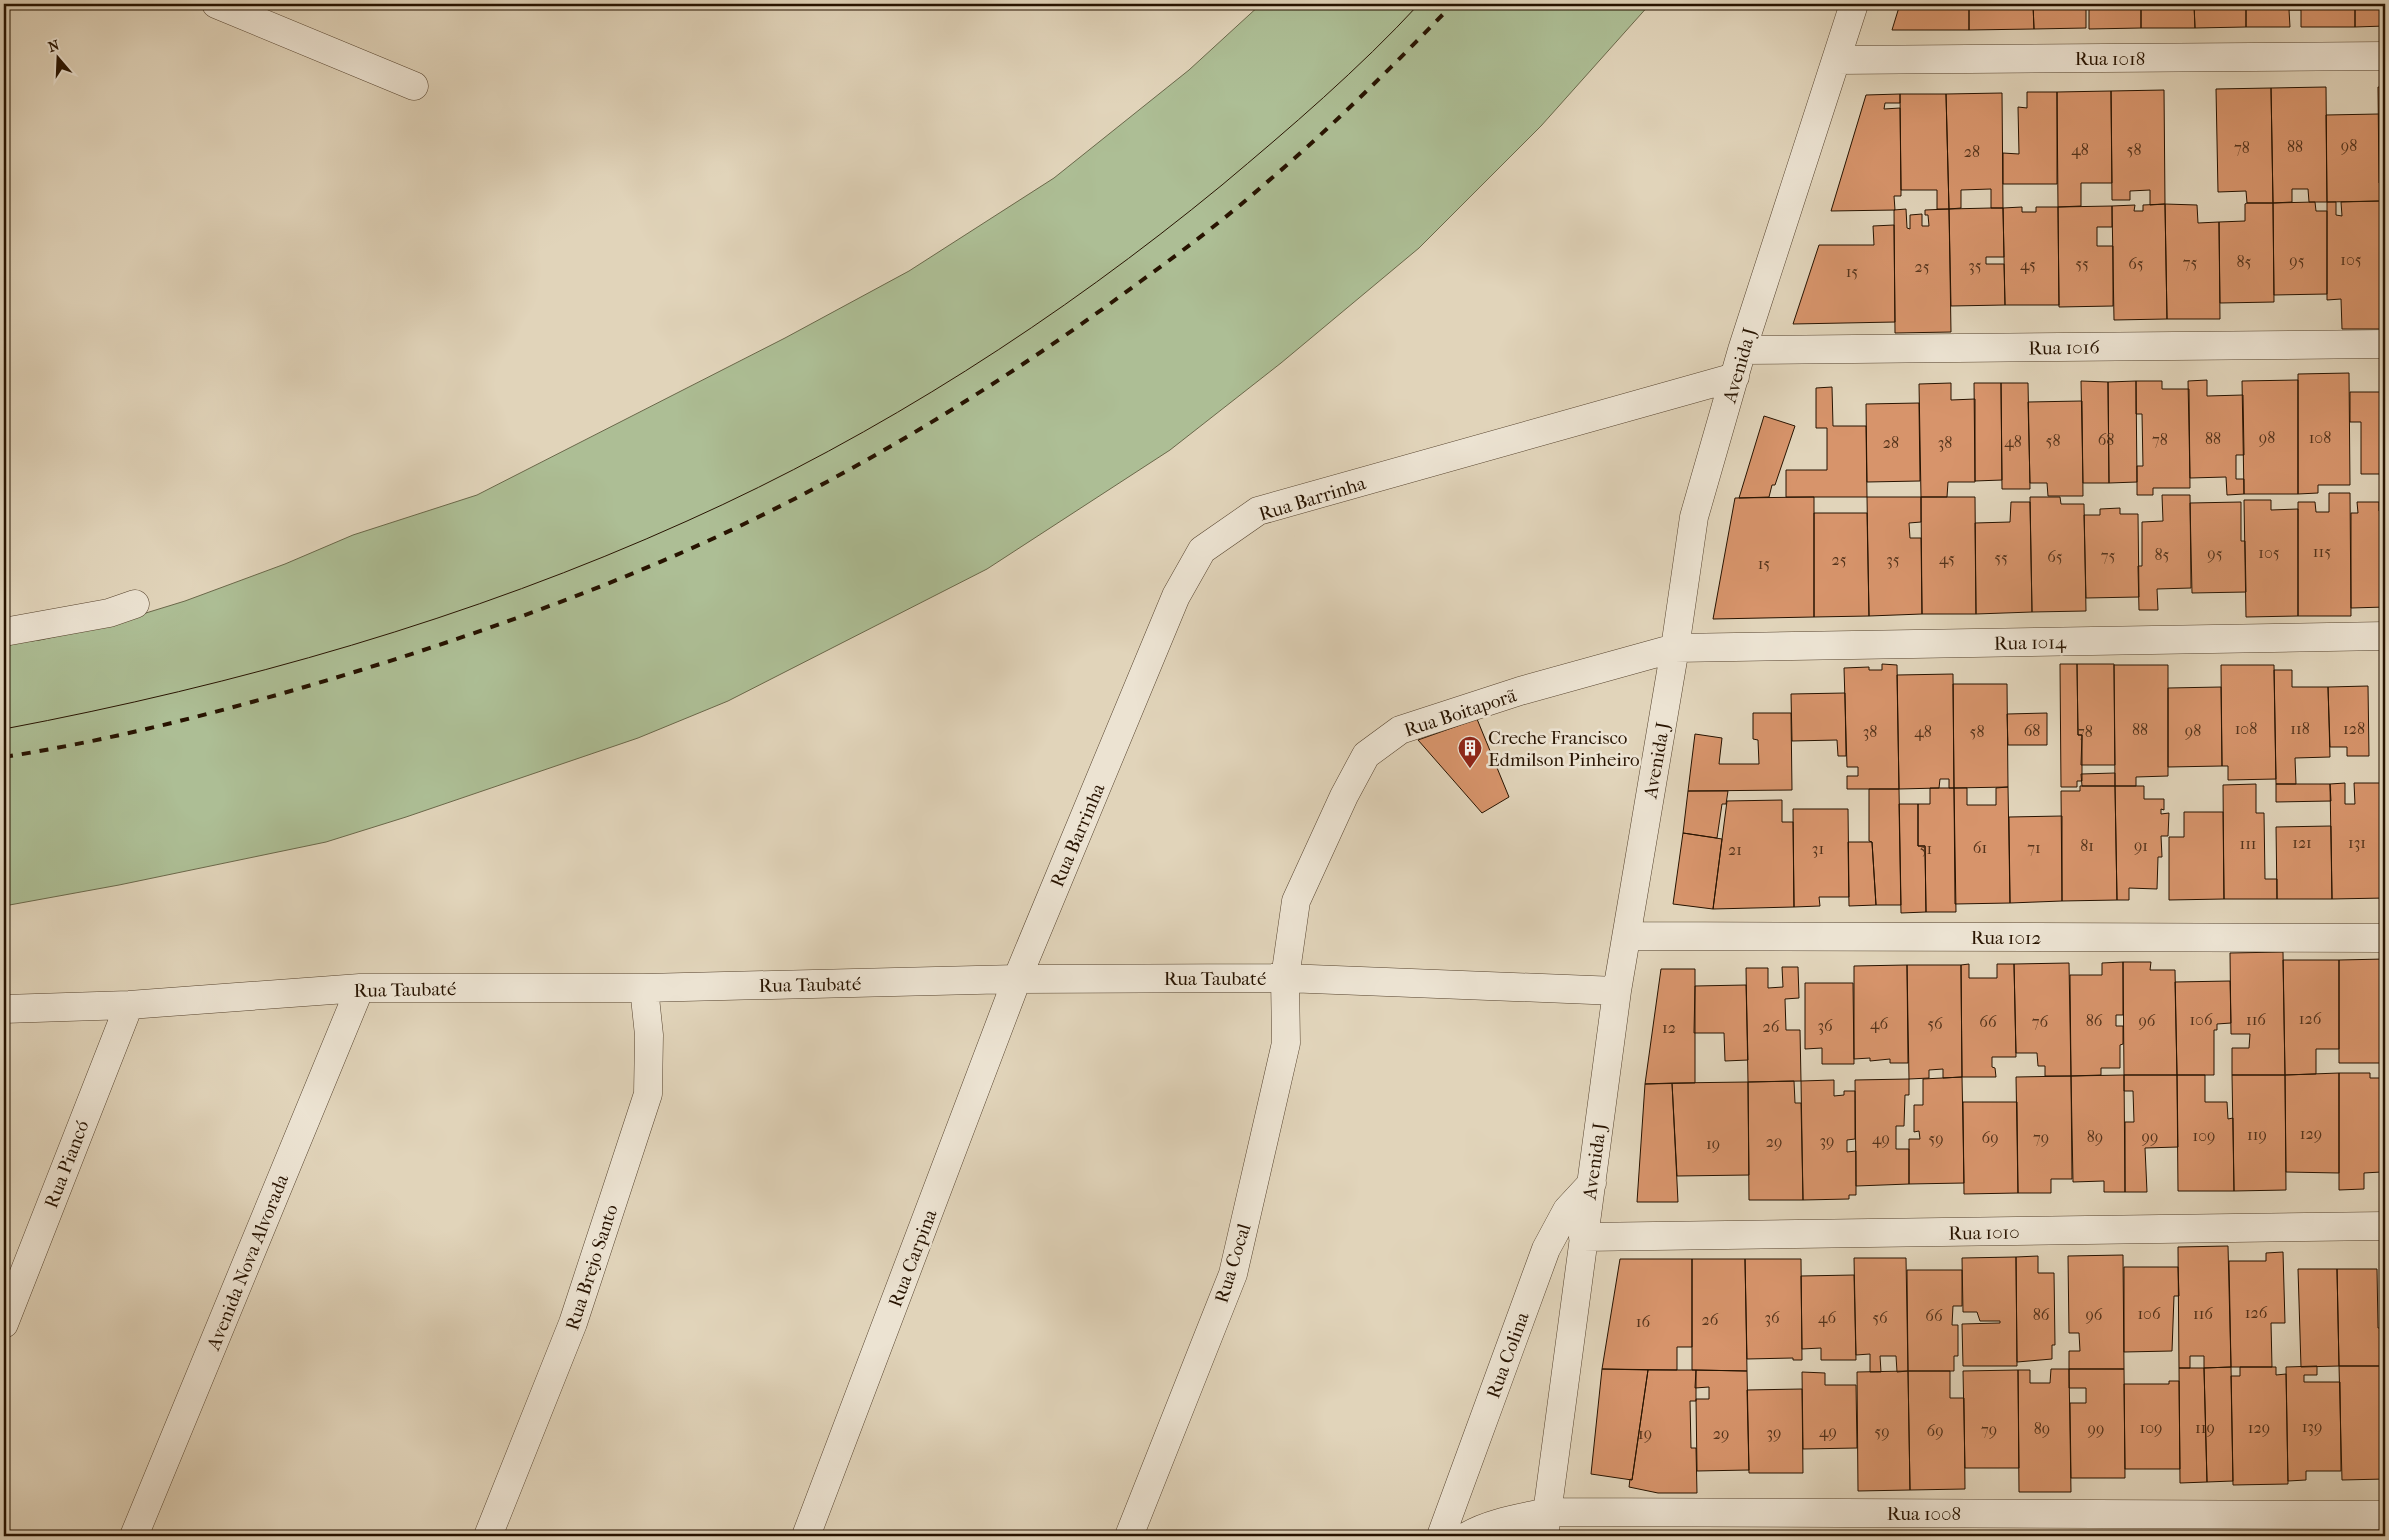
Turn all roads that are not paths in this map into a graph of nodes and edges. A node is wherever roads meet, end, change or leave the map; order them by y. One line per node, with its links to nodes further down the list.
1 (216, 4): 5 (street)
2 (1854, 4): 4 (street, Avenida J)
3 (2385, 56): 4 (street, Rua 1018)
4 (1836, 60): 7 (street, Avenida J)
5 (414, 86)
6 (2385, 344): 7 (street, Rua 1016)
7 (1742, 350): 8 (street, Avenida J)
8 (1735, 377): 12 (street, Avenida J); 16 (street, Rua Barrinha)
9 (135, 604): 10 (street)
10 (4, 632)
11 (2385, 636): 12 (street, Rua 1014)
12 (1675, 648): 13 (street, Avenida J); 15 (street, Rua Boitaporã)
13 (1627, 936): 14 (street, Rua 1012); 19 (street, Avenida J)
14 (2385, 938)
15 (1285, 978): 16 (street, Rua Taubaté); 19 (street, Rua Taubaté); 31 (street, Rua Cocal)
16 (1017, 979): 18 (street, Rua Taubaté); 30 (street, Rua Carpina)
17 (360, 988): 18 (street, Rua Taubaté); 20 (street, Rua Taubaté); 28 (street, Avenida Nova Alvorada)
18 (644, 988): 29 (street, Rua Brejo Santo)
19 (1617, 991): 22 (street, Avenida J)
20 (129, 1005): 21 (street, Rua Taubaté); 25 (street, Rua Piancó)
21 (4, 1009)
22 (1592, 1183): 24 (street, Avenida J); 32 (street, Rua Colina)
23 (2385, 1226): 24 (street, Rua 1010)
24 (1583, 1237): 27 (street, Avenida J)
25 (4, 1324)
26 (2385, 1515): 27 (street, Rua 1008)
27 (1546, 1524): 33 (street, Rua 1008)
28 (134, 1536)
29 (488, 1536)
30 (806, 1536)
31 (1129, 1536)
32 (1441, 1536)
33 (1467, 1536)

